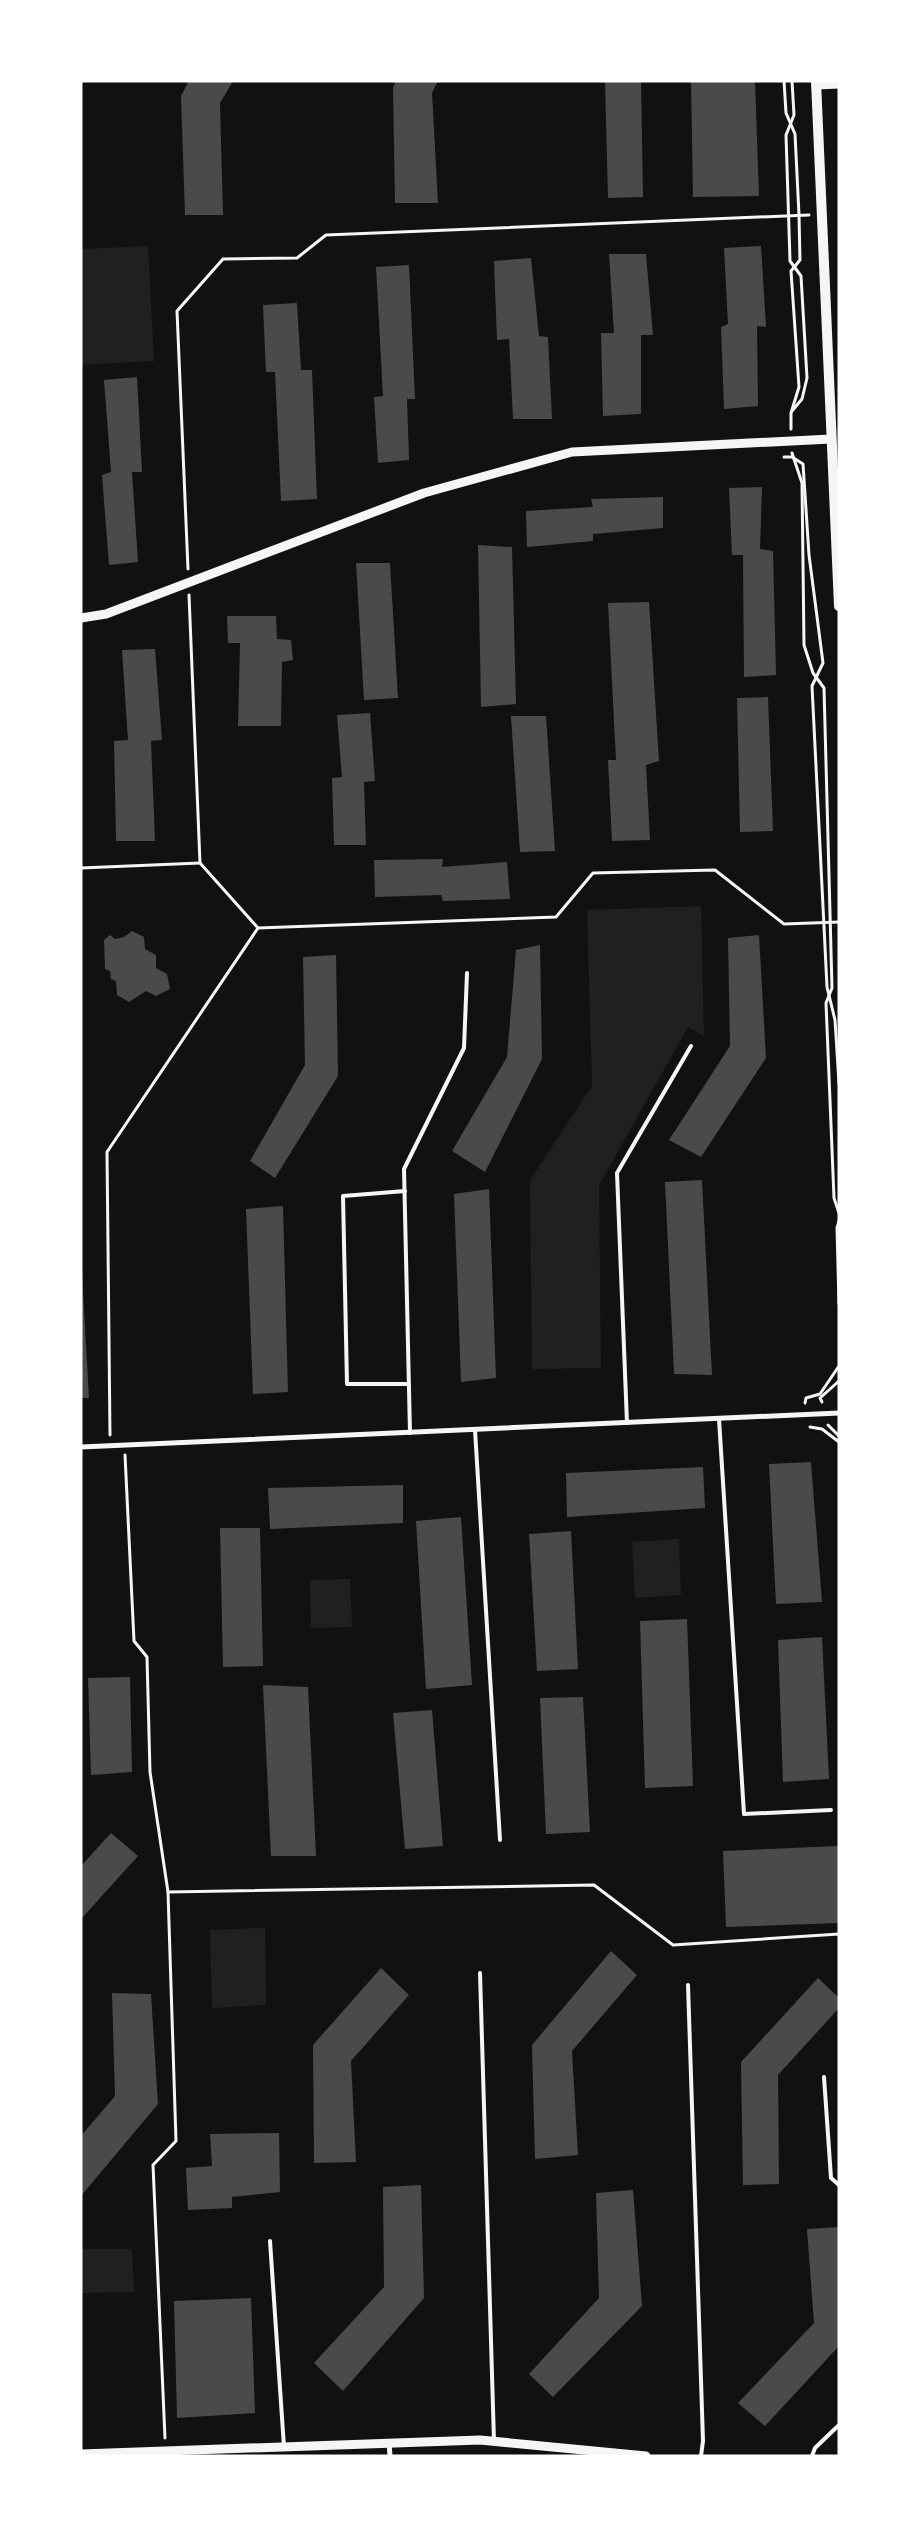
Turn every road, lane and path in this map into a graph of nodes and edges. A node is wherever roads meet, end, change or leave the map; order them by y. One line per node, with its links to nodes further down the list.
1 (784, 81): 5 (path)
2 (792, 81): 5 (path)
3 (816, 83): 4 (street); 7 (main road)
4 (839, 84)
5 (790, 124): 6 (path); 8 (path)
6 (799, 215): 7 (path); 8 (path); 9 (path)
7 (822, 215): 10 (main road)
8 (789, 216): 9 (path); 13 (path)
9 (794, 267): 9 (path)
10 (831, 439): 13 (street); 14 (main road)
11 (783, 456): 12 (path)
12 (792, 457): 17 (path); 17 (path)
13 (188, 583): 16 (street); 18 (path)
14 (839, 599): 15 (main road)
15 (839, 606)
16 (81, 618)
17 (816, 677): 20 (path); 22 (path)
18 (200, 862): 19 (path); 23 (path)
19 (81, 868)
20 (831, 922): 21 (path); 22 (path); 25 (path)
21 (839, 922)
22 (823, 923): 23 (path); 25 (path)
23 (258, 928): 38 (path)
24 (467, 972): 28 (lane)
25 (829, 996): 27 (path); 29 (path)
26 (691, 1046): 35 (lane)
27 (839, 1083)
28 (405, 1191): 32 (lane); 32 (lane)
29 (839, 1213)
30 (839, 1221): 31 (path)
31 (839, 1304)
32 (409, 1384): 37 (lane)
33 (839, 1413): 34 (street)
34 (719, 1419): 35 (street); 41 (lane)
35 (626, 1423): 36 (street)
36 (475, 1430): 37 (street); 42 (lane)
37 (410, 1433): 39 (street)
38 (110, 1446): 39 (street); 40 (street)
39 (124, 1446): 43 (path)
40 (81, 1447)
41 (831, 1810)
42 (500, 1840)
43 (168, 1892): 44 (path); 54 (path)
44 (839, 1934)
45 (480, 1973): 51 (lane)
46 (688, 1985): 58 (lane)
47 (824, 2077): 48 (lane)
48 (839, 2184)
49 (270, 2241): 53 (lane)
50 (839, 2425): 59 (lane)
51 (494, 2441): 52 (street); 57 (street)
52 (389, 2443): 53 (street); 56 (street)
53 (284, 2447): 54 (street)
54 (166, 2451): 55 (street)
55 (81, 2454)
56 (390, 2456)
57 (646, 2456)
58 (701, 2456)
59 (812, 2456)

